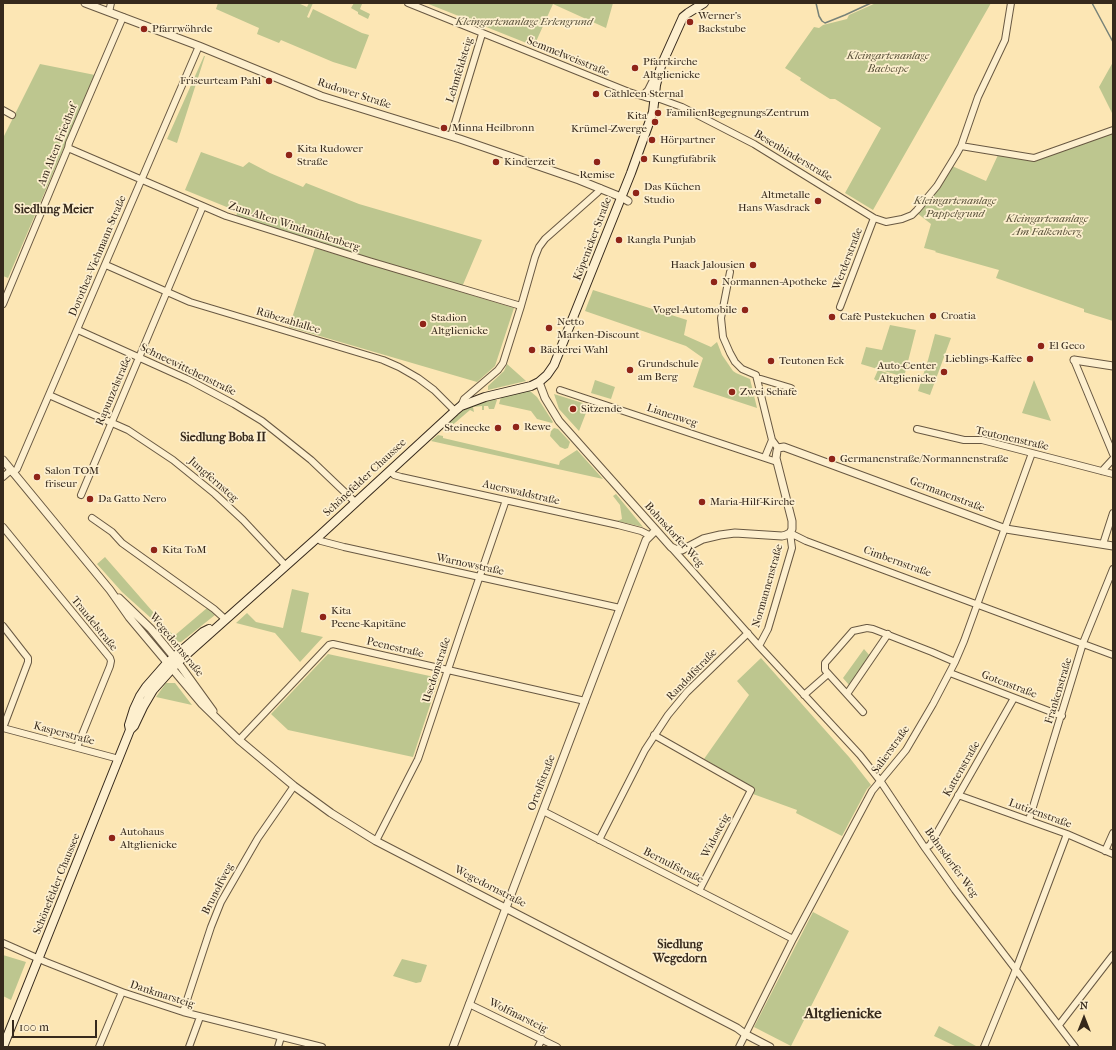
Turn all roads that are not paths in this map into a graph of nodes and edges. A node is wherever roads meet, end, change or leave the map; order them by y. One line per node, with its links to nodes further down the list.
1 (85, 3): 6 (street, Rudower Straße)
2 (111, 3): 6 (street)
3 (408, 3): 8 (street, Semmelweisstraße)
4 (704, 3): 10 (main road, Köpenicker Straße)
5 (1012, 3): 17 (street)
6 (109, 12): 7 (street, Rudower Straße)
7 (123, 17): 9 (street, Rudower Straße); 18 (street, Am Alten Friedhof)
8 (482, 34): 11 (street, Semmelweisstraße); 16 (street, Lehmfeldsteig)
9 (199, 46): 16 (street, Rudower Straße); 19 (street, Dorothea-Viehmann-Straße)
10 (658, 74): 11 (street, Köpenicker Straße); 12 (main road, Köpenicker Straße)
11 (642, 96): 12 (street, Semmelweisstraße)
12 (655, 99): 21 (main road, Köpenicker Straße); 23 (street, Besenbinderstraße)
13 (3, 110): 14 (street)
14 (12, 115)
15 (1113, 130): 17 (street)
16 (451, 136): 20 (street, Rudower Straße)
17 (961, 146): 23 (street)
18 (68, 148): 19 (street, Zum Alten Windmühlenberg); 27 (street, Am Alten Friedhof)
19 (141, 179): 22 (street, Zum Alten Windmühlenberg); 24 (street, Dorothea-Viehmann-Straße)
20 (600, 188): 21 (street, Rudower Straße); 28 (street)
21 (624, 199): 35 (main road, Köpenicker Straße)
22 (203, 206): 26 (street, Rapunzelstraße); 28 (street, Zum Alten Windmühlenberg)
23 (874, 218): 29 (street, Werderstraße)
24 (106, 265): 26 (street, Rübezahlallee); 30 (street, Dorothea-Viehmann-Straße)
25 (730, 272): 34 (street)
26 (166, 291): 31 (street, Rapunzelstraße); 41 (street, Rübezahlallee)
27 (3, 304)
28 (520, 306): 36 (street)
29 (840, 307)
30 (78, 330): 31 (street, Schneewittchenstraße); 39 (street, Dorothea-Viehmann-Straße)
31 (139, 357): 42 (street, Rapunzelstraße); 59 (street, Schneewittchenstraße)
32 (1074, 360): 33 (street); 47 (street)
33 (1113, 366)
34 (758, 379): 37 (street); 44 (street)
35 (539, 382): 40 (main road, Schönefelder Chaussee); 64 (street, Bohnsdorfer Weg)
36 (481, 385): 40 (street); 41 (street)
37 (791, 388)
38 (560, 390): 48 (street, Lianenweg)
39 (49, 395): 42 (street, Jungfernsteg); 54 (street, Dorothea-Viehmann-Straße)
40 (485, 396): 41 (main road, Schönefelder Chaussee)
41 (458, 408): 52 (main road, Schönefelder Chaussee)
42 (111, 422): 57 (street, Rapunzelstraße); 71 (street, Jungfernsteg)
43 (918, 429): 46 (street, Teutonenstraße)
44 (772, 440): 45 (street); 48 (street)
45 (778, 448): 51 (street, Normannenstraße); 63 (street, Germanenstraße)
46 (1032, 453): 53 (street, Teutonenstraße); 63 (street, Salierstraße)
47 (1113, 454)
48 (765, 457): 51 (street, Lianenweg)
49 (1113, 459): 53 (street)
50 (3, 460): 54 (street, Wegedornstraße)
51 (777, 462): 65 (street, Normannenstraße)
52 (390, 470): 58 (street, Auerswaldstraße); 59 (main road, Schönefelder Chaussee)
53 (1102, 471): 55 (street, Teutonenstraße)
54 (12, 472): 56 (street, Dorothea-Viehmann-Straße); 74 (street, Wegedornstraße)
55 (1113, 474)
56 (3, 477)
57 (81, 495)
58 (506, 500): 66 (street, Auerswaldstraße); 73 (street, Usedomstraße)
59 (355, 502): 67 (main road, Schönefelder Chaussee)
60 (1113, 513): 68 (street)
61 (92, 518): 77 (street)
62 (3, 527): 100 (street, Traudelstraße)
63 (1006, 529): 68 (street, Germanenstraße); 75 (street, Salierstraße)
64 (656, 530): 66 (street); 70 (street, Bohnsdorfer Weg)
65 (790, 533): 70 (street); 75 (street, Cimbernstraße); 82 (street, Normannenstraße)
66 (649, 535): 76 (street, Ortolfstraße)
67 (317, 538): 71 (main road, Schönefelder Chaussee); 73 (street, Warnowstraße)
68 (1103, 544): 69 (street, Germanenstraße)
69 (1113, 546)
70 (671, 547): 79 (street, Bohnsdorfer Weg)
71 (286, 566): 77 (main road, Schönefelder Chaussee)
72 (1113, 569): 81 (street, Frankenstraße)
73 (479, 577): 76 (street, Warnowstraße); 87 (street, Usedomstraße)
74 (110, 590): 84 (street, Wegedornstraße); 86 (street, Wegedornstraße)
75 (977, 604): 81 (street, Cimbernstraße); 85 (street, Salierstraße)
76 (620, 608): 93 (street, Ortolfstraße)
77 (224, 620): 84 (main road, Schönefelder Chaussee)
78 (3, 626): 97 (street)
79 (748, 633): 82 (street, Bohnsdorfer Weg); 98 (street, Randolfstraße)
80 (888, 634): 85 (street); 89 (street); 90 (street)
81 (1083, 643): 83 (street, Cimbernstraße); 95 (street, Frankenstraße)
82 (759, 646): 91 (street, Bohnsdorfer Weg)
83 (1113, 655)
84 (176, 659): 86 (main road, Schönefelder Chaussee); 96 (street, Wegedornstraße)
85 (955, 662): 88 (street, Salierstraße)
86 (169, 666): 96 (street, Wegedornstraße); 101 (main road, Schönefelder Chaussee)
87 (448, 671): 93 (street, Peenestraße); 99 (street, Peenestraße); 110 (street, Usedomstraße)
88 (950, 673): 92 (street, Gotenstraße); 102 (street, Salierstraße)
89 (828, 674): 90 (street); 91 (street)
90 (847, 694): 94 (street)
91 (804, 695): 102 (street, Bohnsdorfer Weg)
92 (1014, 698): 95 (street, Gotenstraße); 104 (street, Kattenstraße)
93 (585, 701): 105 (street, Ortolfstraße)
94 (863, 712)
95 (1062, 716): 106 (street, Frankenstraße)
96 (218, 720): 99 (street, Wegedornstraße)
97 (3, 728): 100 (street, Kasperstraße)
98 (654, 735): 109 (street, Randolfstraße); 114 (street, Widosteig)
99 (238, 740): 103 (street, Wegedornstraße)
100 (77, 747): 101 (street, Kasperstraße)
101 (119, 759): 119 (main road, Schönefelder Chaussee)
102 (881, 782): 111 (street, Bohnsdorfer Weg); 116 (street, Salierstraße)
103 (294, 786): 110 (street, Wegedornstraße); 123 (street, Brunolfweg)
104 (958, 796): 106 (street, Lutizenstraße); 111 (street, Kattenstraße)
105 (543, 811): 109 (street, Bernulfstraße); 115 (street, Ortolfstraße)
106 (1029, 820): 108 (street, Lutizenstraße)
107 (1113, 833): 112 (street)
108 (1067, 834): 112 (street, Lutizenstraße); 120 (street)
109 (599, 840): 114 (street, Bernulfstraße)
110 (376, 841): 115 (street, Wegedornstraße)
111 (925, 848): 120 (street, Bohnsdorfer Weg)
112 (1105, 851): 113 (street, Lutizenstraße)
113 (1113, 854)
114 (699, 891): 116 (street, Bernulfstraße)
115 (506, 908): 122 (street, Ortolfstraße); 126 (street, Wegedornstraße)
116 (793, 939): 126 (street, Salierstraße)
117 (3, 943): 119 (street, Dankmarsteig)
118 (1113, 956): 125 (street)
119 (38, 959): 121 (street, Dankmarsteig); 129 (main road, Schönefelder Chaussee)
120 (1016, 969): 125 (street, Bohnsdorfer Weg); 139 (street)
121 (122, 992): 123 (street, Dankmarsteig); 130 (street)
122 (470, 1004): 128 (street, Wolfmarsteig); 134 (street, Ortolfstraße)
123 (183, 1012): 124 (street, Dankmarsteig)
124 (200, 1017): 127 (street, Dankmarsteig); 131 (street)
125 (1058, 1025): 140 (street, Bohnsdorfer Weg)
126 (745, 1034): 137 (street, Salierstraße); 138 (street, Wegedornstraße)
127 (281, 1037): 132 (street); 133 (street, Dankmarsteig)
128 (542, 1039): 135 (street); 136 (street, Wolfmarsteig)
129 (3, 1047)
130 (99, 1047)
131 (189, 1047)
132 (278, 1047)
133 (322, 1047)
134 (453, 1047)
135 (538, 1047)
136 (557, 1047)
137 (738, 1047)
138 (770, 1047)
139 (984, 1047)
140 (1075, 1047)

